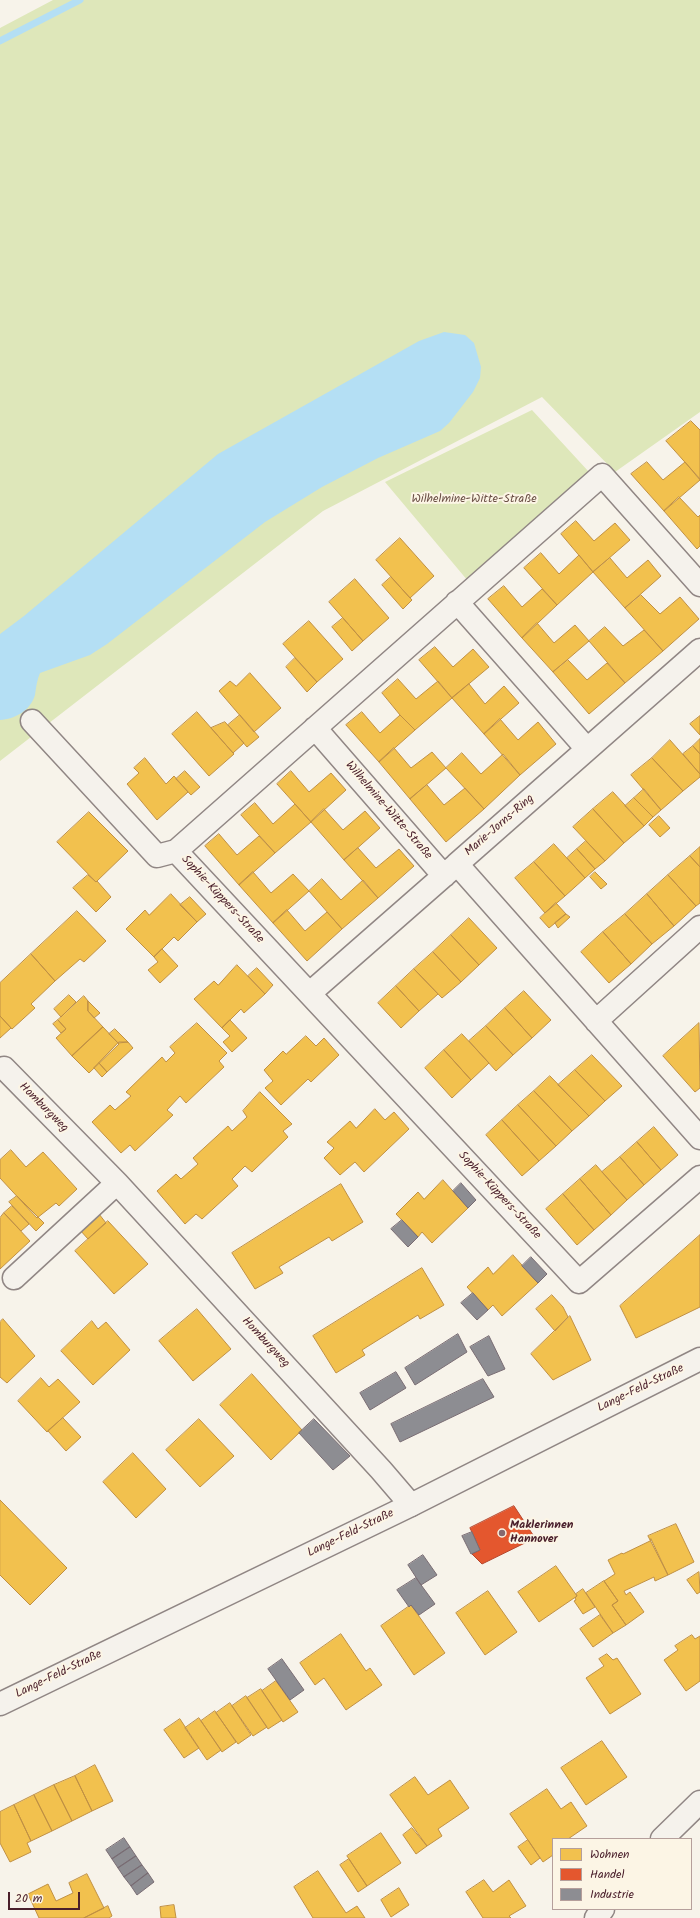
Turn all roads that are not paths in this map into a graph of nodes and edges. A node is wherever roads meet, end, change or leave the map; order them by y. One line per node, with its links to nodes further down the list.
1 (700, 585): 2 (street)
2 (457, 602): 5 (street); 6 (street)
3 (700, 650): 6 (street, Marie-Jorns-Ring)
4 (32, 721): 7 (street, Sophie-Küppers-Straße)
5 (315, 728): 7 (street); 8 (street, Wilhelmine-Witte-Straße)
6 (587, 749): 8 (street, Marie-Jorns-Ring)
7 (176, 851): 10 (street, Sophie-Küppers-Straße)
8 (451, 870): 10 (street); 11 (street, Marie-Jorns-Ring)
9 (700, 927): 11 (street)
10 (310, 993): 14 (street, Sophie-Küppers-Straße)
11 (596, 1021): 13 (street, Marie-Jorns-Ring)
12 (4, 1068): 15 (street, Homburgweg)
13 (700, 1138)
14 (700, 1177)
15 (117, 1183): 16 (street); 18 (street, Homburgweg)
16 (14, 1278)
17 (700, 1359): 18 (street, Lange-Feld-Straße)
18 (410, 1505): 19 (street, Lange-Feld-Straße)
19 (0, 1704)
20 (700, 1802): 21 (street)
21 (663, 1838)
22 (602, 1910): 23 (street)
23 (596, 1918)

